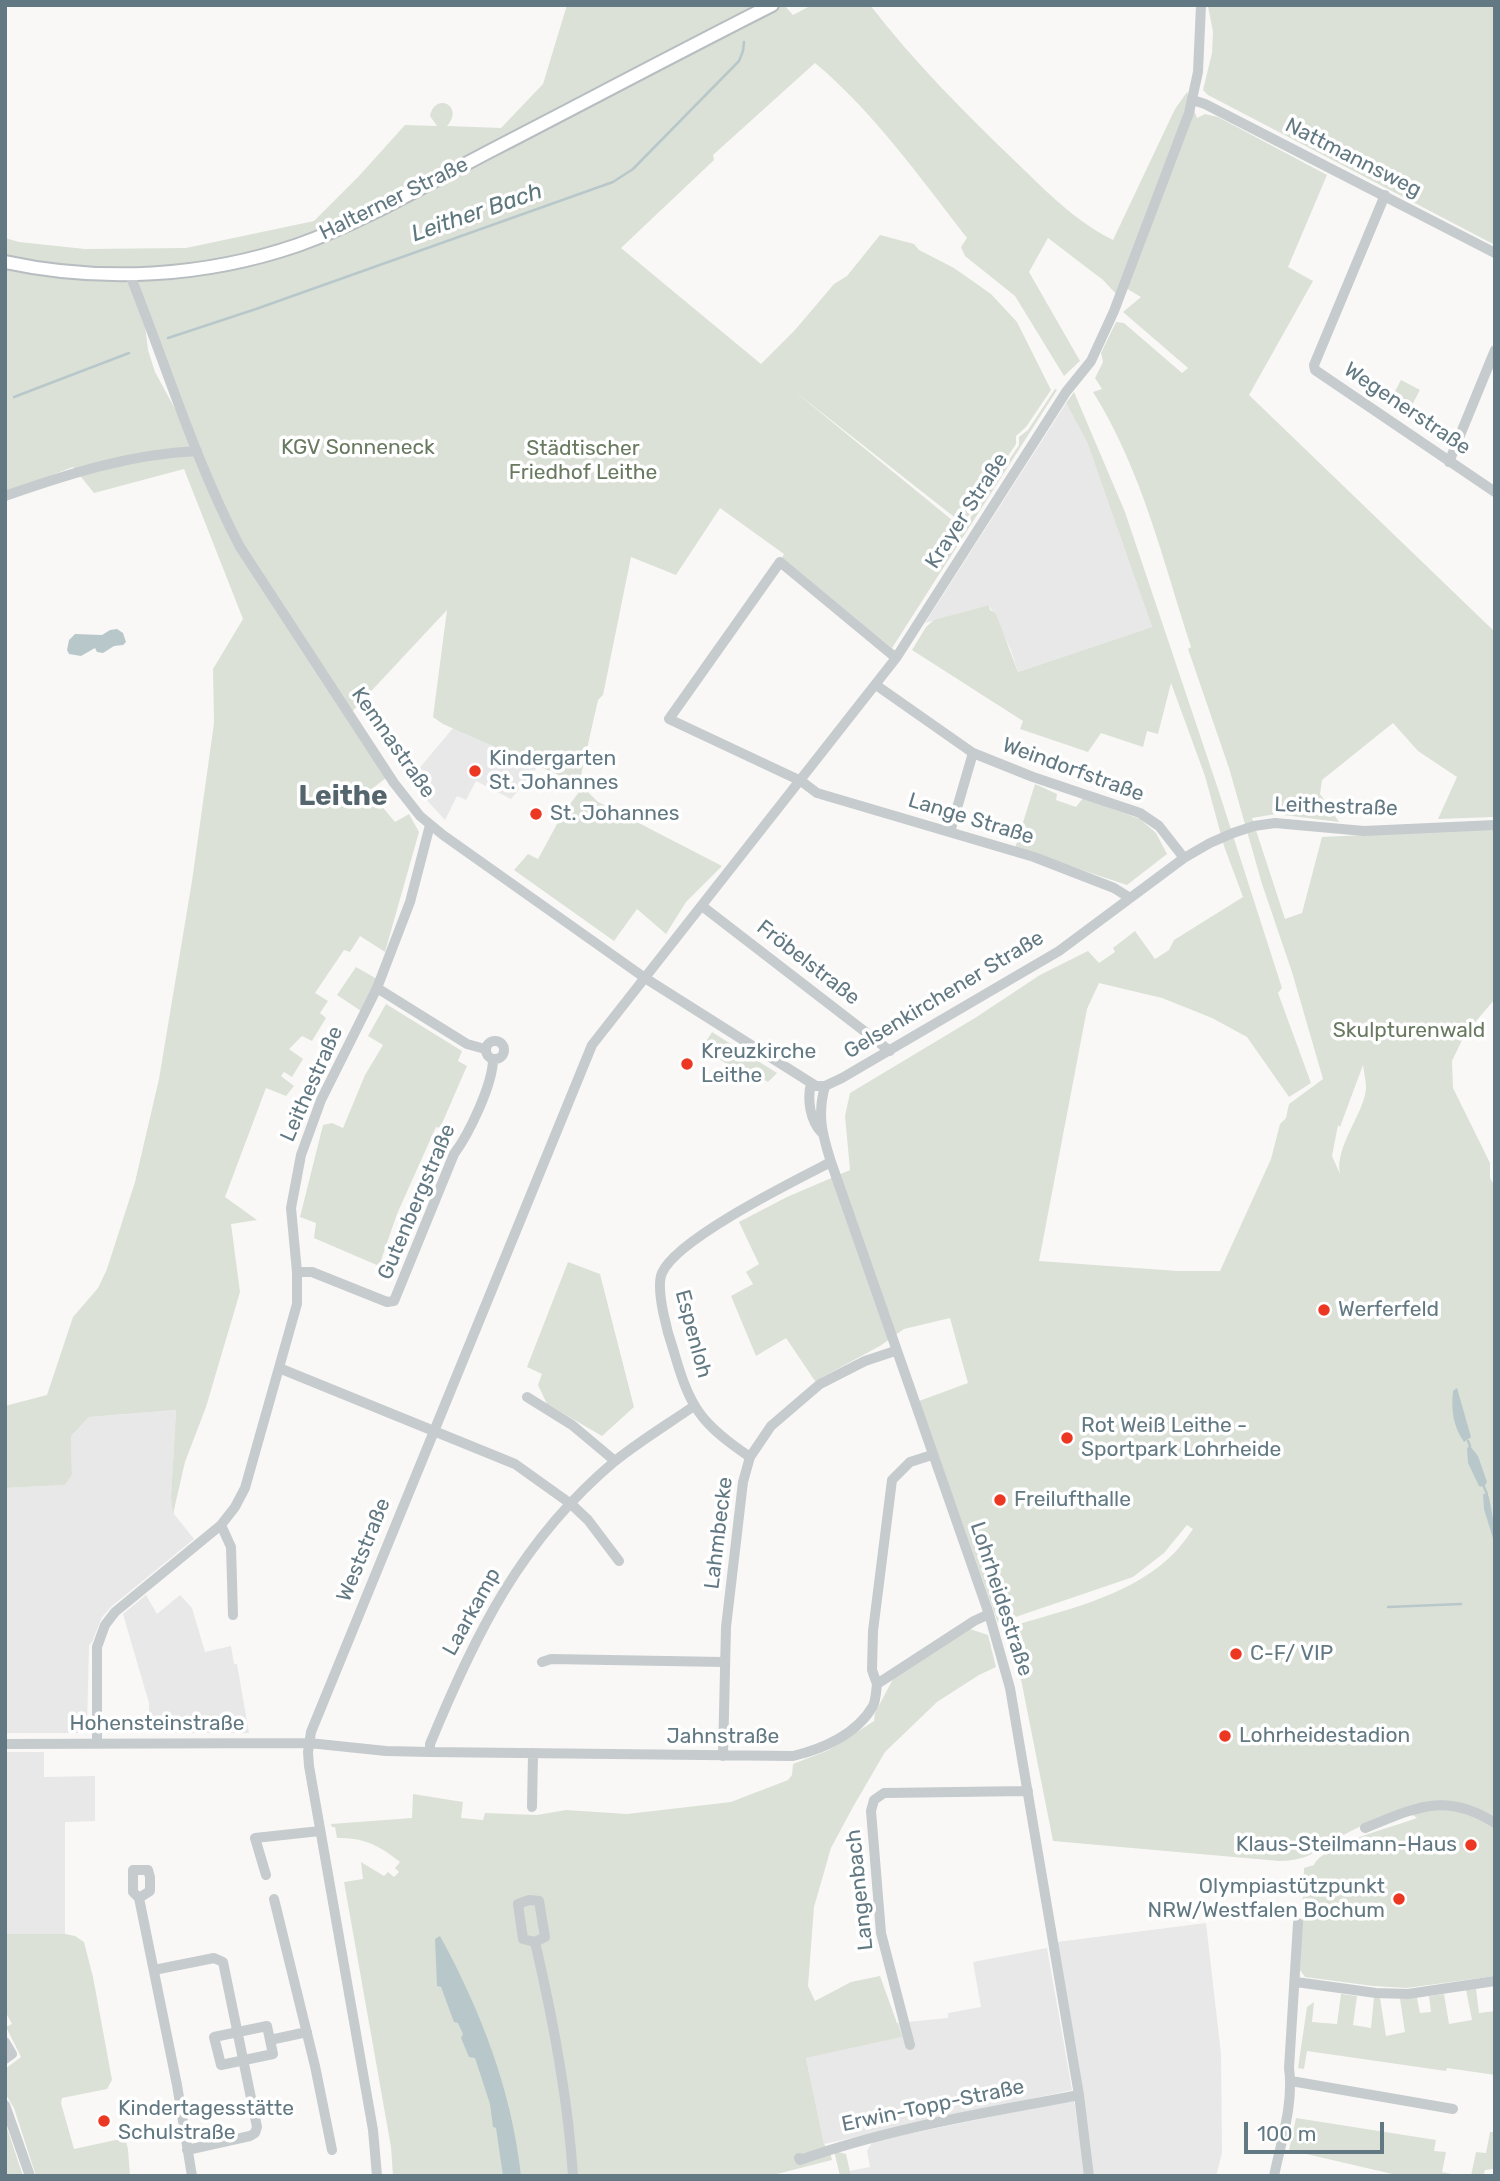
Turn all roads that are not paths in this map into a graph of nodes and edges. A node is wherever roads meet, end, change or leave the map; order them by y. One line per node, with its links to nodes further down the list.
1 (772, 5): 7 (main road, Halterner Straße)
2 (1201, 5): 3 (street, Krayer Straße)
3 (1193, 100): 4 (street, Nattmannsweg); 13 (street, Krayer Straße)
4 (1385, 195): 5 (street, Nattmannsweg); 10 (street, Wegenerstraße)
5 (1495, 253)
6 (5, 262): 7 (main road, Halterner Straße)
7 (130, 275): 9 (street, Kemnastraße)
8 (1495, 350): 10 (street)
9 (197, 451): 12 (street); 17 (street, Kemnastraße)
10 (1449, 462): 11 (street, Wegenerstraße)
11 (1495, 492)
12 (5, 496)
13 (896, 658): 14 (street, Krayer Straße); 16 (street, Lange Straße)
14 (876, 685): 15 (street, Weindorfstraße); 16 (street, Krayer Straße)
15 (973, 753): 19 (street, Weindorfstraße); 21 (street, Weindorfstraße)
16 (801, 781): 19 (street, Lange Straße); 23 (street, Krayer Straße)
17 (430, 825): 24 (street, Kemnastraße); 25 (street, Leithestraße)
18 (1495, 825): 20 (street, Leithestraße)
19 (950, 832): 22 (street, Lange Straße)
20 (1220, 839): 21 (street, Gelsenkirchener Straße)
21 (1184, 858): 22 (street, Gelsenkirchener Straße)
22 (1130, 898): 27 (street, Gelsenkirchener Straße)
23 (702, 906): 24 (street, Krayer Straße); 27 (street, Fröbelstraße)
24 (645, 978): 29 (street); 38 (street, Weststraße)
25 (377, 988): 26 (street, Gutenbergstraße); 33 (street, Leithestraße)
26 (485, 1049): 28 (street, Gutenbergstraße); 28 (street, Gutenbergstraße)
27 (890, 1051): 30 (street, Gelsenkirchener Straße)
28 (493, 1059): 33 (street, Gutenbergstraße)
29 (811, 1083): 30 (street); 31 (street, Lohrheidestraße)
30 (825, 1086): 31 (street, Lohrheidestraße)
31 (822, 1134): 32 (street, Lohrheidestraße)
32 (831, 1162): 34 (street, Lohrheidestraße); 37 (street, Espenloh)
33 (297, 1272): 35 (street, Leithestraße)
34 (895, 1351): 39 (street, Lohrheidestraße); 40 (street, Lahmbecke)
35 (279, 1368): 38 (street); 43 (street, Leithestraße)
36 (527, 1397): 41 (street)
37 (694, 1406): 40 (street, Espenloh); 41 (street, Laarkamp)
38 (434, 1430): 42 (street); 51 (street, Weststraße)
39 (932, 1455): 45 (street, Lohrheidestraße); 49 (street, Jahnstraße)
40 (750, 1457): 48 (street, Lahmbecke)
41 (615, 1461): 42 (street, Laarkamp)
42 (571, 1504): 44 (street); 53 (street, Laarkamp)
43 (221, 1525): 46 (street); 50 (street, Leithestraße)
44 (619, 1561)
45 (989, 1614): 49 (street); 56 (street, Lohrheidestraße)
46 (233, 1615)
47 (542, 1662): 48 (street)
48 (724, 1662): 55 (street, Lahmbecke)
49 (877, 1684): 55 (street, Jahnstraße)
50 (97, 1743): 51 (street, Hohensteinstraße); 52 (street, Hohensteinstraße)
51 (309, 1743): 53 (street, Jahnstraße); 60 (street, Weststraße)
52 (5, 1744)
53 (430, 1752): 54 (street, Jahnstraße)
54 (533, 1753): 55 (street, Jahnstraße); 57 (street)
55 (723, 1756)
56 (1028, 1791): 73 (street, Langenbach); 77 (street, Lohrheidestraße)
57 (532, 1807)
58 (1495, 1823): 59 (street)
59 (1365, 1828)
60 (320, 1831): 61 (street); 85 (street, Weststraße)
61 (266, 1875)
62 (139, 1898): 66 (street)
63 (274, 1899): 70 (street)
64 (1298, 1923): 68 (street)
65 (535, 1941): 86 (street)
66 (154, 1970): 69 (street); 80 (street)
67 (1495, 1981): 68 (street)
68 (1296, 1982): 76 (street)
69 (237, 2032): 71 (street); 75 (street); 75 (street)
70 (307, 2032): 71 (street); 81 (street)
71 (270, 2039): 75 (street)
72 (5, 2042): 74 (street)
73 (910, 2045)
74 (5, 2059)
75 (243, 2060): 80 (street)
76 (1291, 2081): 79 (street); 88 (street)
77 (1079, 2095): 82 (street, Erwin-Topp-Straße); 87 (street, Lohrheidestraße)
78 (5, 2105): 83 (street)
79 (1453, 2109)
80 (187, 2150): 84 (street)
81 (332, 2150)
82 (799, 2158)
83 (30, 2176)
84 (192, 2176)
85 (377, 2176)
86 (573, 2176)
87 (1088, 2176)
88 (1274, 2176)

